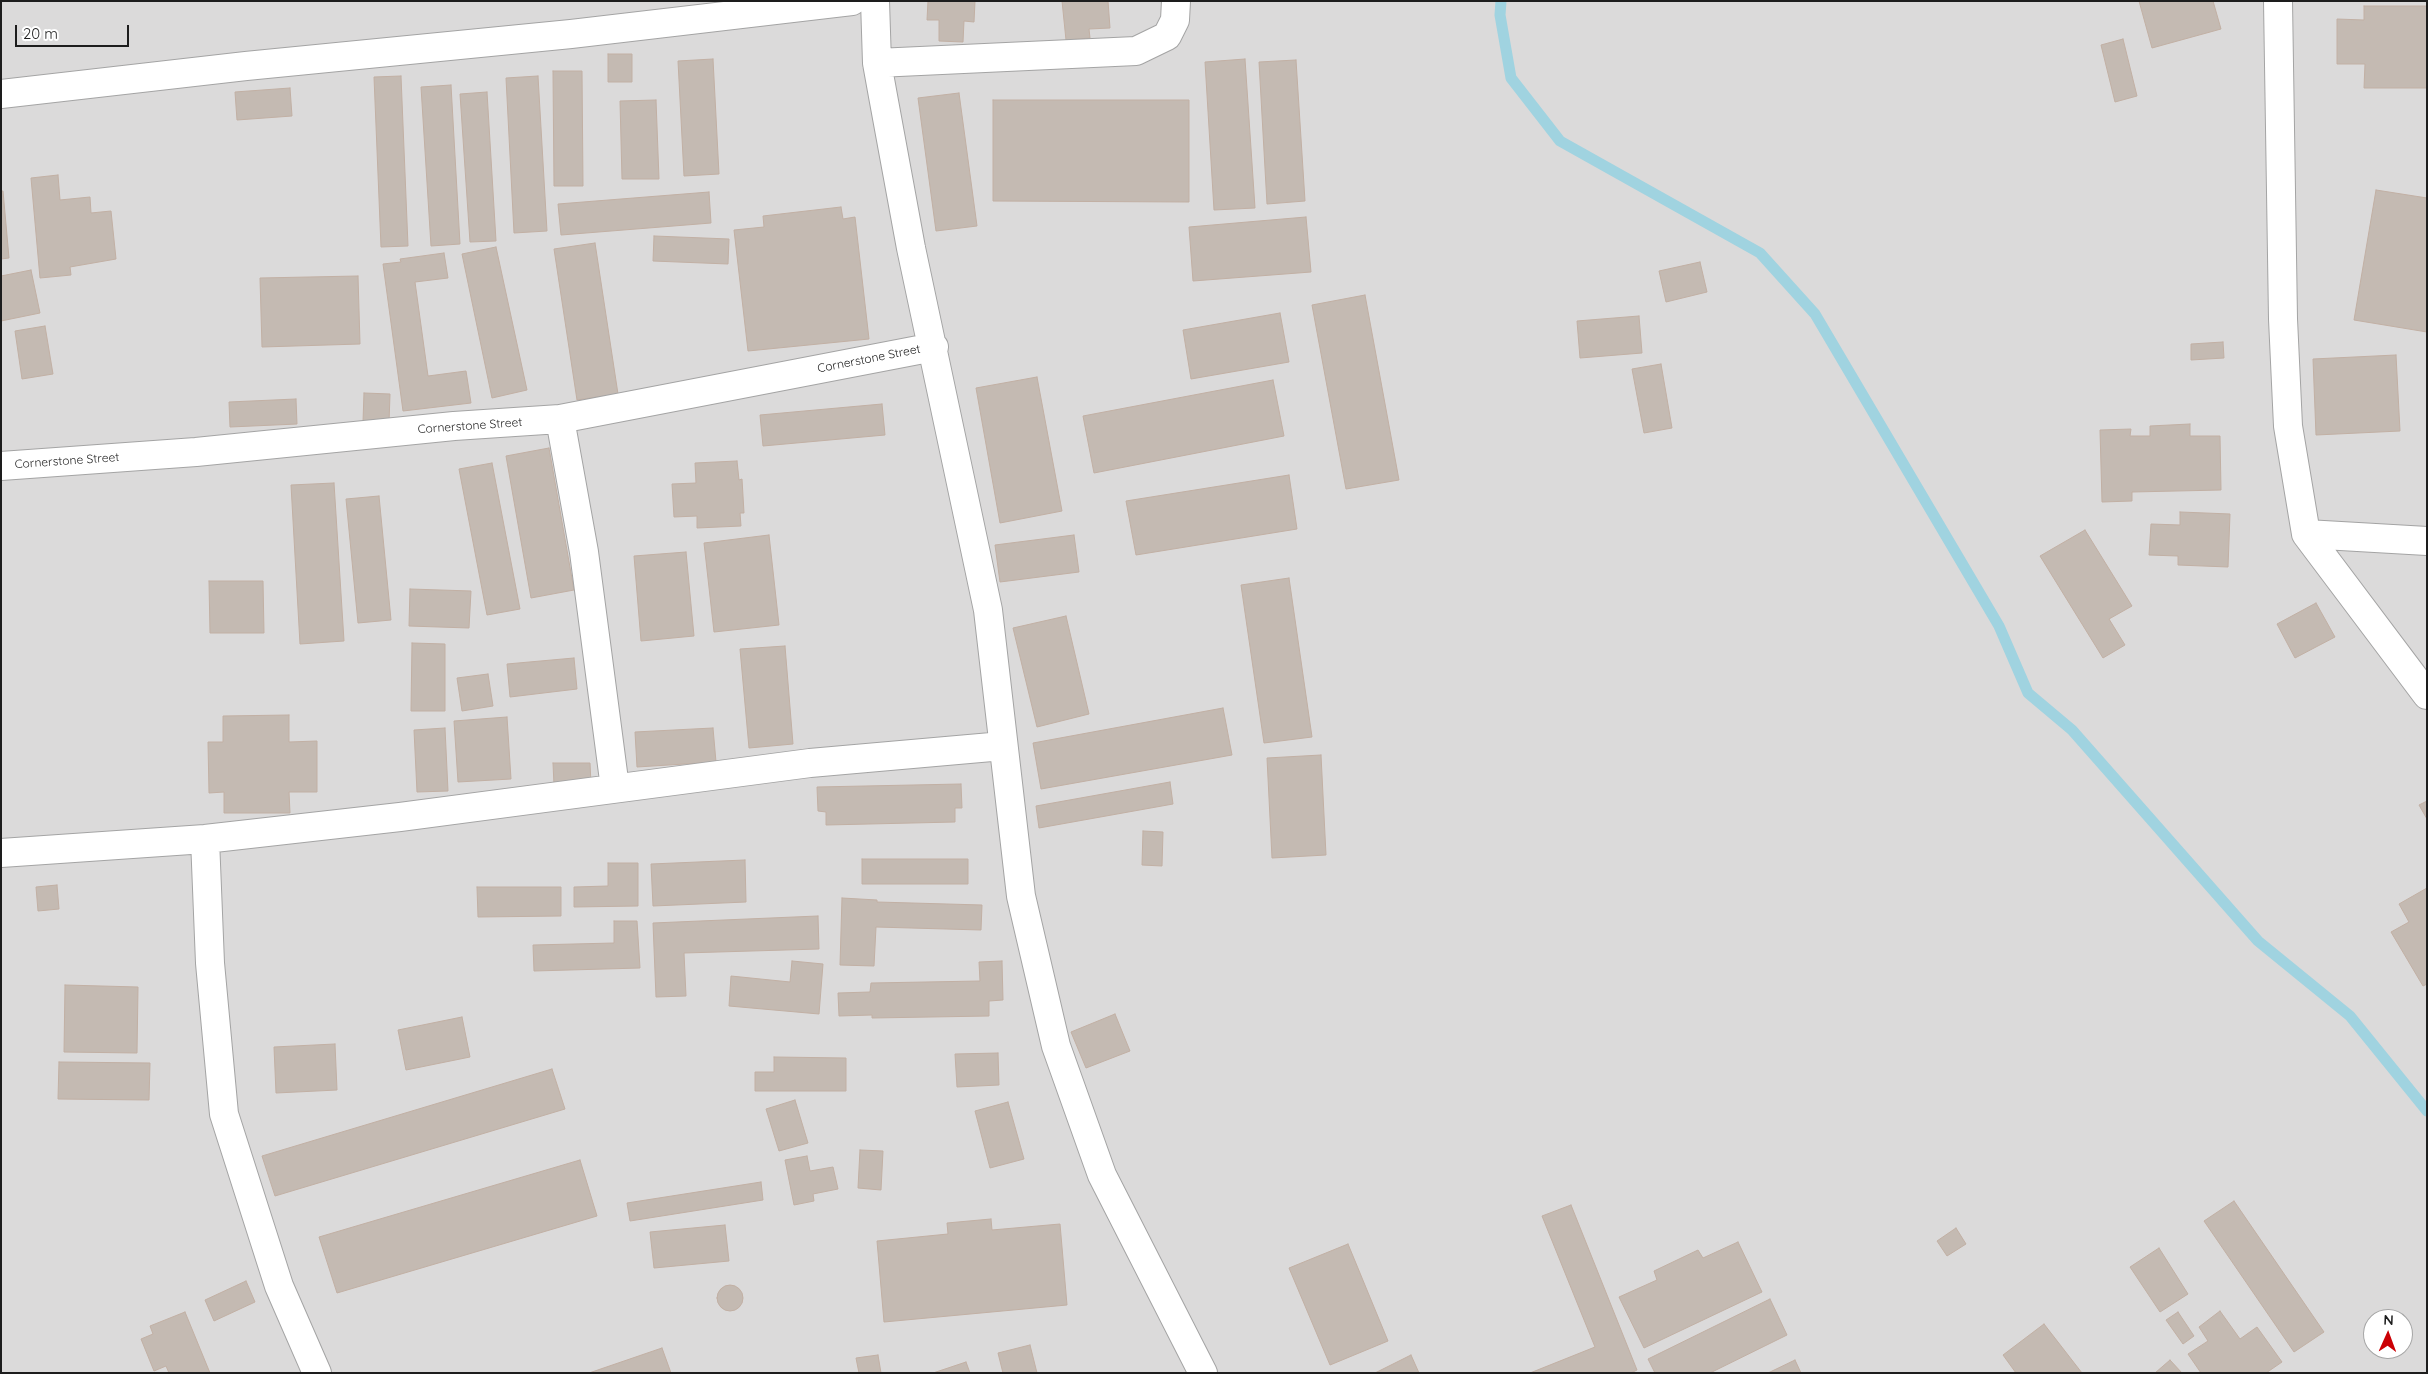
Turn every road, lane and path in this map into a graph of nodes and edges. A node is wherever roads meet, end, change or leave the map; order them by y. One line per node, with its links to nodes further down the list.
1 (852, 1): 6 (street)
2 (875, 1): 5 (street)
3 (1176, 1): 5 (street)
4 (2278, 1): 10 (street)
5 (877, 63): 7 (street)
6 (1, 94)
7 (934, 347): 8 (street, Cornerstone Street); 13 (street)
8 (560, 419): 9 (street, Cornerstone Street); 14 (street)
9 (1, 466)
10 (2306, 534): 11 (street); 12 (street)
11 (2427, 541)
12 (2427, 695)
13 (1003, 746): 14 (street); 18 (street)
14 (615, 788): 15 (street)
15 (205, 839): 16 (street); 17 (street)
16 (1, 853)
17 (317, 1373)
18 (1203, 1373)

